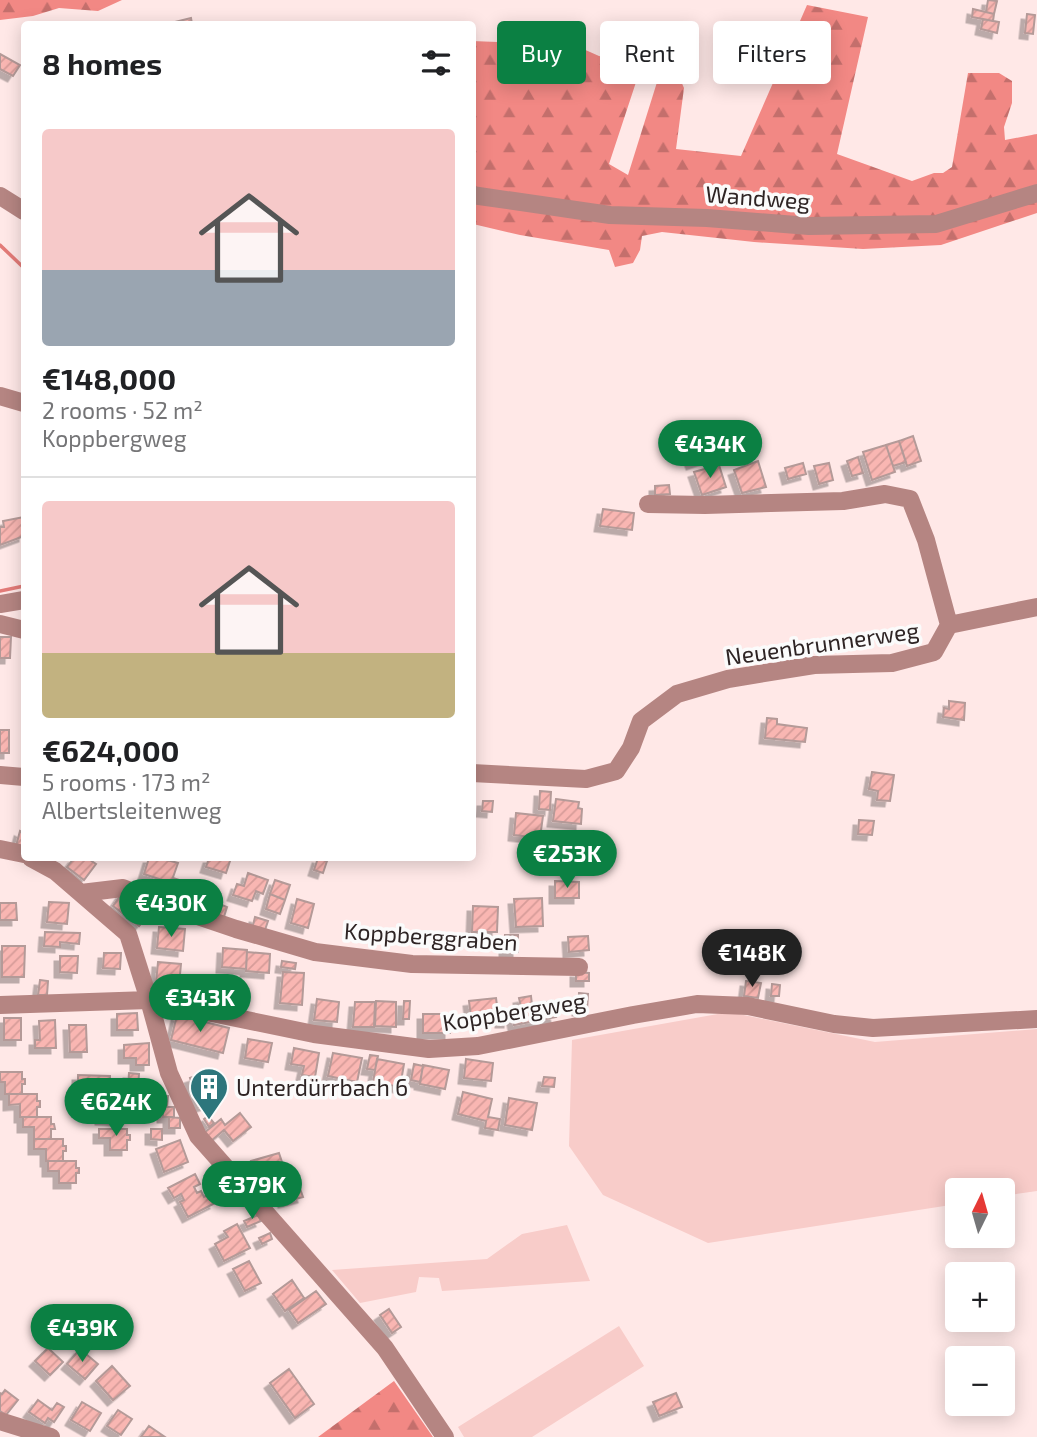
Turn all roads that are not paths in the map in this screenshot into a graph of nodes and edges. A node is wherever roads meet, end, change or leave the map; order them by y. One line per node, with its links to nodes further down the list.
1 (1037, 193): 3 (street, Wandweg)
2 (0, 196): 4 (street)
3 (476, 196)
4 (21, 209)
5 (0, 396): 6 (street)
6 (21, 402)
7 (648, 504): 12 (street)
8 (21, 600): 9 (street)
9 (0, 604)
10 (1037, 607): 12 (street, Neuenbrunnerweg)
11 (0, 624): 13 (street)
12 (950, 625): 14 (street, Neuenbrunnerweg)
13 (21, 629)
14 (476, 773)
15 (0, 775): 16 (street)
16 (21, 777)
17 (0, 849): 18 (street)
18 (21, 853)
19 (37, 861): 20 (street)
20 (81, 893): 21 (street, Koppberggraben); 22 (street)
21 (579, 967)
22 (149, 1000): 23 (street, Koppbergweg); 24 (street, Koppbergweg); 27 (street)
23 (0, 1004)
24 (1037, 1019)
25 (0, 1421): 26 (street)
26 (51, 1437)
27 (445, 1437)

